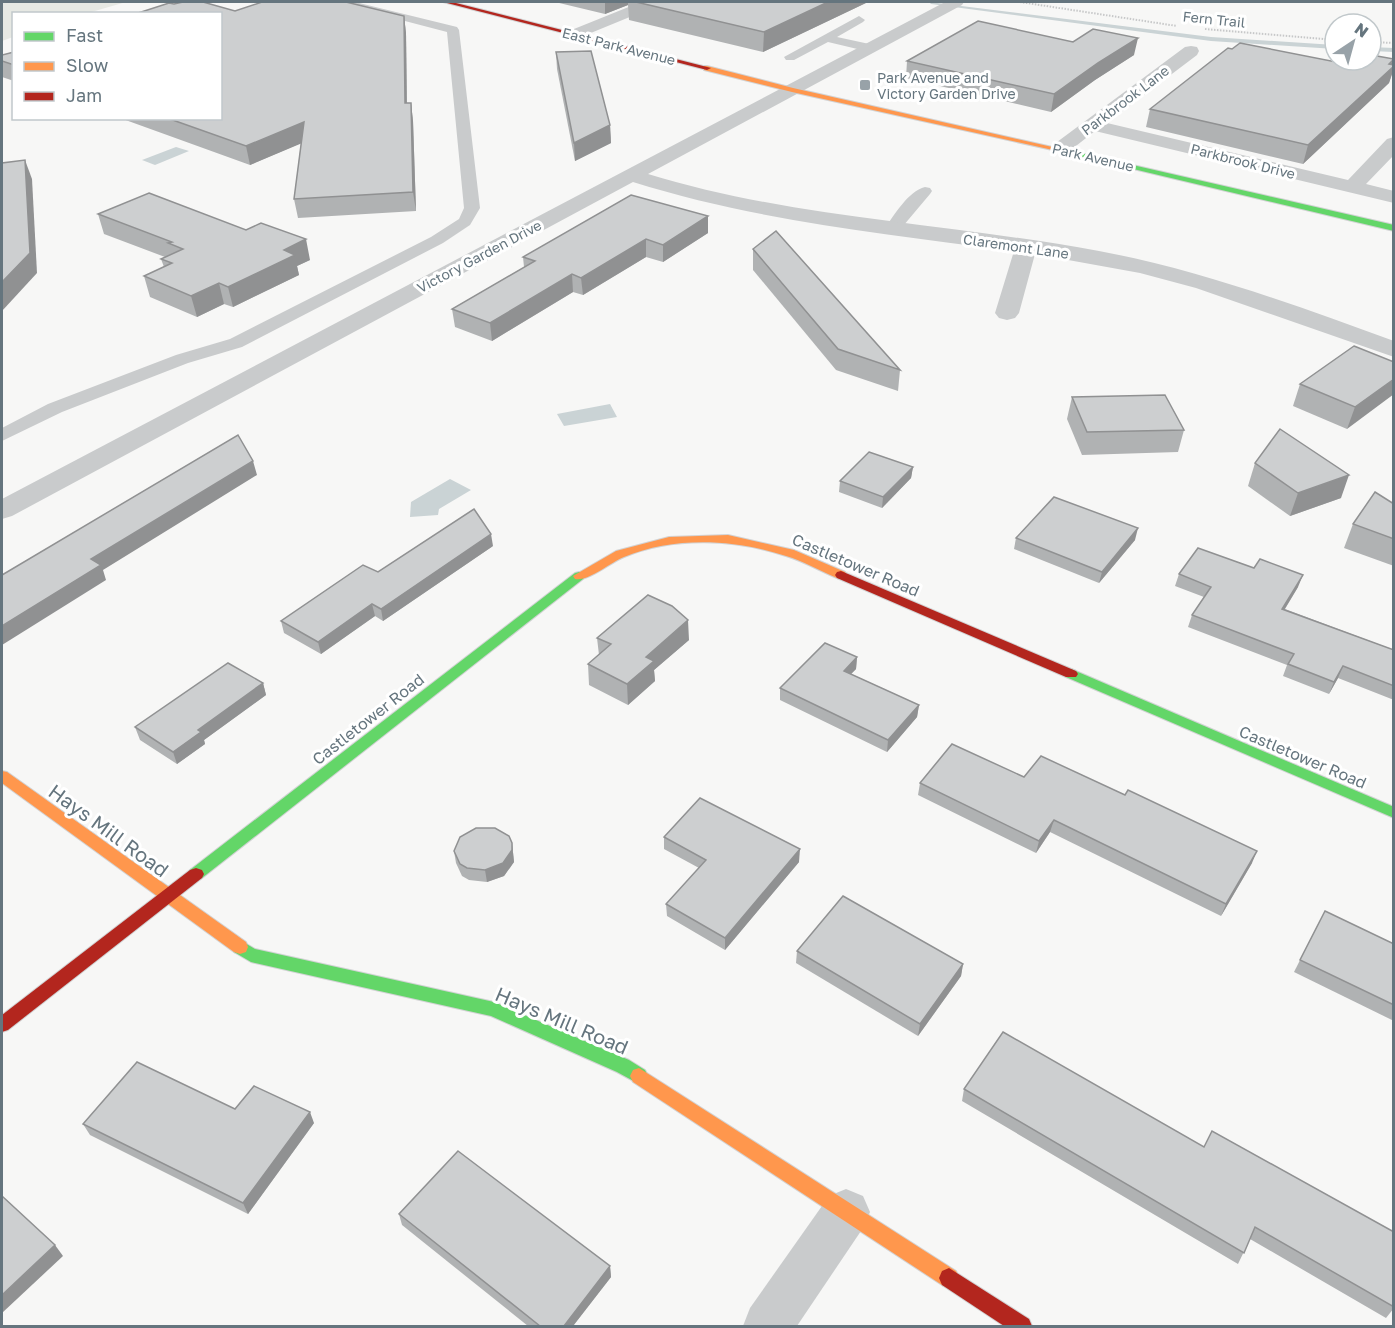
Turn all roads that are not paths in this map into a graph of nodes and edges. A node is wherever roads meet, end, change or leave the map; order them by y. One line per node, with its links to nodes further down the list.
1 (345, 2): 24 (lane)
2 (446, 2): 6 (street, East Park Avenue)
3 (653, 2): 6 (street)
4 (949, 5): 8 (street, Victory Garden Drive)
5 (859, 20): 7 (lane)
6 (575, 34): 11 (street, East Park Avenue)
7 (826, 38): 8 (lane); 10 (lane)
8 (870, 48): 11 (street, Victory Garden Drive)
9 (1191, 51): 12 (street, Parkbrook Lane)
10 (790, 57)
11 (792, 90): 14 (street, Park Avenue); 15 (street, Victory Garden Drive)
12 (1092, 125): 14 (street, Parkbrook Lane); 16 (street, Parkbrook Drive)
13 (1394, 143): 16 (street)
14 (1060, 149): 19 (street, Park Avenue)
15 (631, 175): 20 (street, Claremont Lane); 25 (street, Victory Garden Drive)
16 (1352, 187): 18 (street, Parkbrook Drive)
17 (925, 191): 20 (lane)
18 (1394, 197)
19 (1394, 228)
20 (892, 229): 21 (street, Claremont Lane)
21 (1026, 247): 22 (street); 23 (street, Claremont Lane)
22 (1007, 313)
23 (1394, 350)
24 (2, 435)
25 (2, 510)
26 (2, 776): 28 (street, Hays Mill Road)
27 (1394, 813): 28 (street, Castletower Road)
28 (167, 896): 29 (street, Castletower Road); 30 (street, Hays Mill Road)
29 (2, 1025)
30 (846, 1212): 31 (street); 32 (street, Hays Mill Road)
31 (768, 1326)
32 (1023, 1326)

